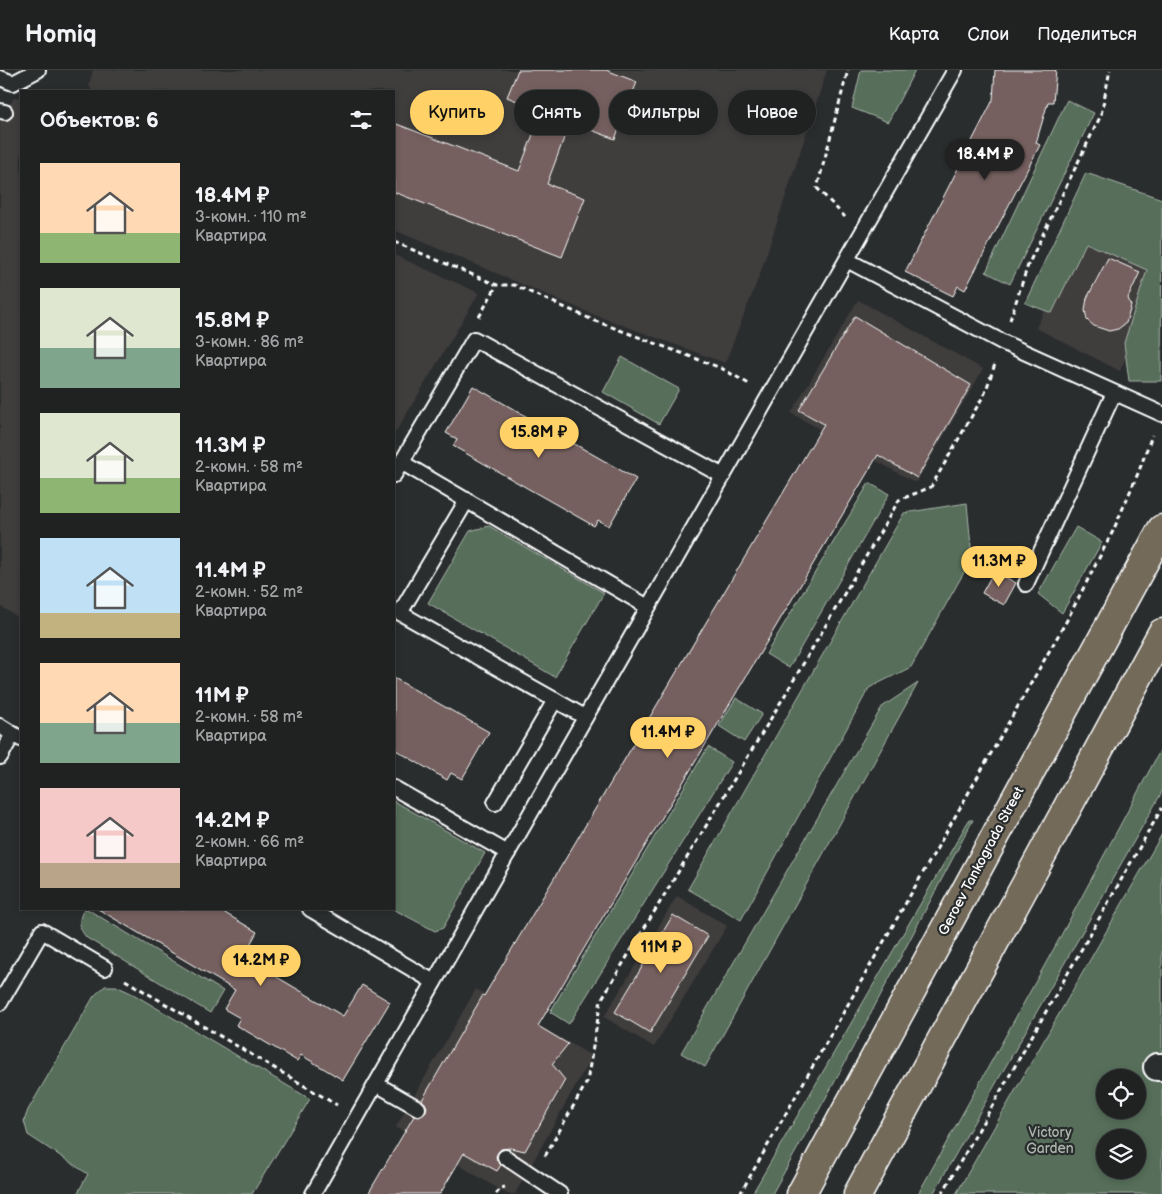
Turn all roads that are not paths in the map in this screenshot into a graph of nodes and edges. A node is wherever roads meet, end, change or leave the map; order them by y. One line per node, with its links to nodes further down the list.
1 (38, 70): 3 (lane)
2 (955, 70): 4 (lane)
3 (4, 83)
4 (847, 260): 5 (lane); 9 (lane)
5 (1114, 393): 6 (lane); 12 (lane)
6 (1162, 414)
7 (401, 462): 8 (lane); 9 (lane); 10 (lane)
8 (395, 473)
9 (723, 476): 13 (lane)
10 (466, 500): 13 (lane); 15 (lane)
11 (1162, 529): 32 (main road, Geroev Tankograda Street)
12 (1026, 584)
13 (648, 608): 16 (lane)
14 (1162, 633): 33 (main road)
15 (555, 700): 16 (lane); 21 (lane)
16 (585, 717): 22 (lane)
17 (0, 726): 18 (lane)
18 (17, 736): 19 (lane)
19 (0, 757)
20 (395, 789): 22 (lane)
21 (495, 803)
22 (508, 853): 25 (lane)
23 (312, 910): 25 (lane)
24 (105, 968): 26 (lane)
25 (434, 982): 27 (lane)
26 (0, 1003)
27 (376, 1084): 28 (lane); 30 (lane)
28 (418, 1108)
29 (505, 1157): 31 (lane)
30 (313, 1194)
31 (560, 1194)
32 (801, 1194)
33 (858, 1194)

